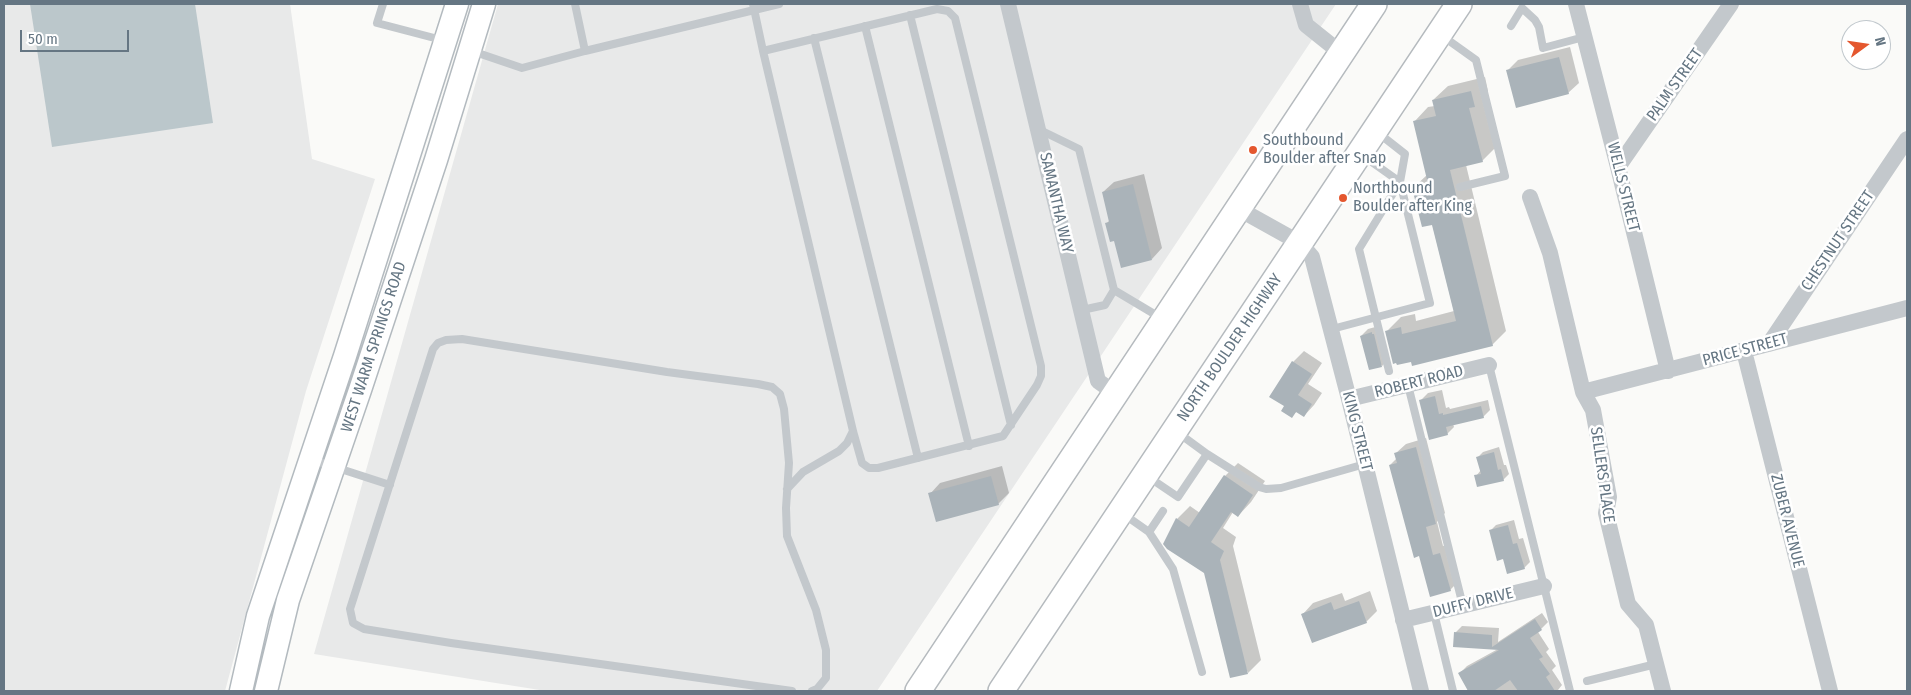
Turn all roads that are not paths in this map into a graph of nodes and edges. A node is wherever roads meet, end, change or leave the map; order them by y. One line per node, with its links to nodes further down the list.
1 (383, 4): 19 (lane)
2 (457, 4): 19 (main road, WEST WARM SPRINGS ROAD)
3 (484, 4): 20 (main road, WEST WARM SPRINGS ROAD)
4 (575, 4): 21 (lane)
5 (779, 4): 12 (lane)
6 (1008, 4): 24 (street, SAMANTHA WAY)
7 (1300, 4): 23 (street)
8 (1374, 4): 23 (main road)
9 (1460, 4): 16 (main road, NORTH BOULDER HIGHWAY)
10 (1576, 4): 17 (street, WELLS STREET)
11 (1731, 4): 28 (street, PALM STREET)
12 (754, 7): 21 (lane); 22 (lane)
13 (910, 15): 14 (lane); 49 (lane); 49 (lane)
14 (866, 26): 18 (lane); 52 (lane)
15 (1511, 26): 17 (lane)
16 (1439, 34): 25 (main road, NORTH BOULDER HIGHWAY); 30 (lane)
17 (1584, 37): 28 (street, WELLS STREET)
18 (814, 38): 22 (lane); 54 (lane)
19 (446, 41): 20 (main road); 55 (main road, WEST WARM SPRINGS ROAD)
20 (470, 50): 21 (lane); 57 (main road, WEST WARM SPRINGS ROAD)
21 (585, 51)
22 (763, 51): 50 (lane)
23 (1340, 53): 32 (main road)
24 (1038, 129): 34 (lane); 36 (street, SAMANTHA WAY)
25 (1375, 130): 27 (main road, NORTH BOULDER HIGHWAY); 29 (lane)
26 (1907, 139): 40 (street, CHESTNUT STREET)
27 (1360, 153): 29 (lane); 33 (main road, NORTH BOULDER HIGHWAY)
28 (1618, 167): 44 (street, WELLS STREET)
29 (1400, 182): 37 (lane); 37 (lane)
30 (1460, 187)
31 (1530, 197): 46 (street, SELLERS PLACE)
32 (1239, 209): 33 (street, KING STREET); 38 (main road)
33 (1300, 243): 39 (street, KING STREET); 51 (main road, NORTH BOULDER HIGHWAY)
34 (1114, 290): 36 (lane); 38 (lane)
35 (1907, 308): 40 (street, PRICE STREET)
36 (1082, 310): 47 (street, SAMANTHA WAY)
37 (1375, 317): 39 (lane); 43 (lane)
38 (1165, 321): 47 (main road)
39 (1332, 329): 48 (street, KING STREET)
40 (1769, 344): 41 (street, PRICE STREET)
41 (1744, 350): 44 (street, PRICE STREET); 81 (street, ZUBER AVENUE)
42 (1490, 365): 45 (street, ROBERT ROAD); 64 (lane)
43 (1389, 371)
44 (1668, 371): 46 (street, PRICE STREET)
45 (1408, 385): 48 (street, ROBERT ROAD); 65 (lane)
46 (1583, 392): 68 (street, SELLERS PLACE)
47 (1116, 394): 75 (main road)
48 (1350, 399): 56 (street, KING STREET)
49 (1012, 425): 52 (lane)
50 (853, 431): 54 (lane); 60 (lane)
51 (1175, 431): 53 (lane); 58 (main road, NORTH BOULDER HIGHWAY)
52 (969, 446): 54 (lane)
53 (1207, 454): 56 (lane); 58 (lane)
54 (918, 458)
55 (311, 459): 57 (lane); 71 (main road, WEST WARM SPRINGS ROAD)
56 (1365, 464): 67 (street, KING STREET)
57 (333, 468): 59 (lane); 72 (main road, WEST WARM SPRINGS ROAD)
58 (1145, 475): 62 (main road, NORTH BOULDER HIGHWAY)
59 (390, 485): 60 (lane); 73 (lane)
60 (787, 489): 74 (lane)
61 (1163, 511): 63 (lane)
62 (1120, 512): 63 (lane); 76 (main road, NORTH BOULDER HIGHWAY)
63 (1149, 532): 69 (lane)
64 (1544, 586): 65 (street, DUFFY DRIVE); 79 (lane)
65 (1463, 606): 66 (street, DUFFY DRIVE)
66 (1434, 613): 67 (street, DUFFY DRIVE); 78 (lane)
67 (1403, 620): 77 (street, KING STREET)
68 (1656, 664): 70 (lane); 80 (street, SELLERS PLACE)
69 (1202, 672)
70 (1587, 681)
71 (241, 691)
72 (266, 691)
73 (792, 691)
74 (812, 691)
75 (918, 691)
76 (1001, 691)
77 (1421, 691)
78 (1453, 691)
79 (1570, 691)
80 (1663, 691)
81 (1830, 691)

